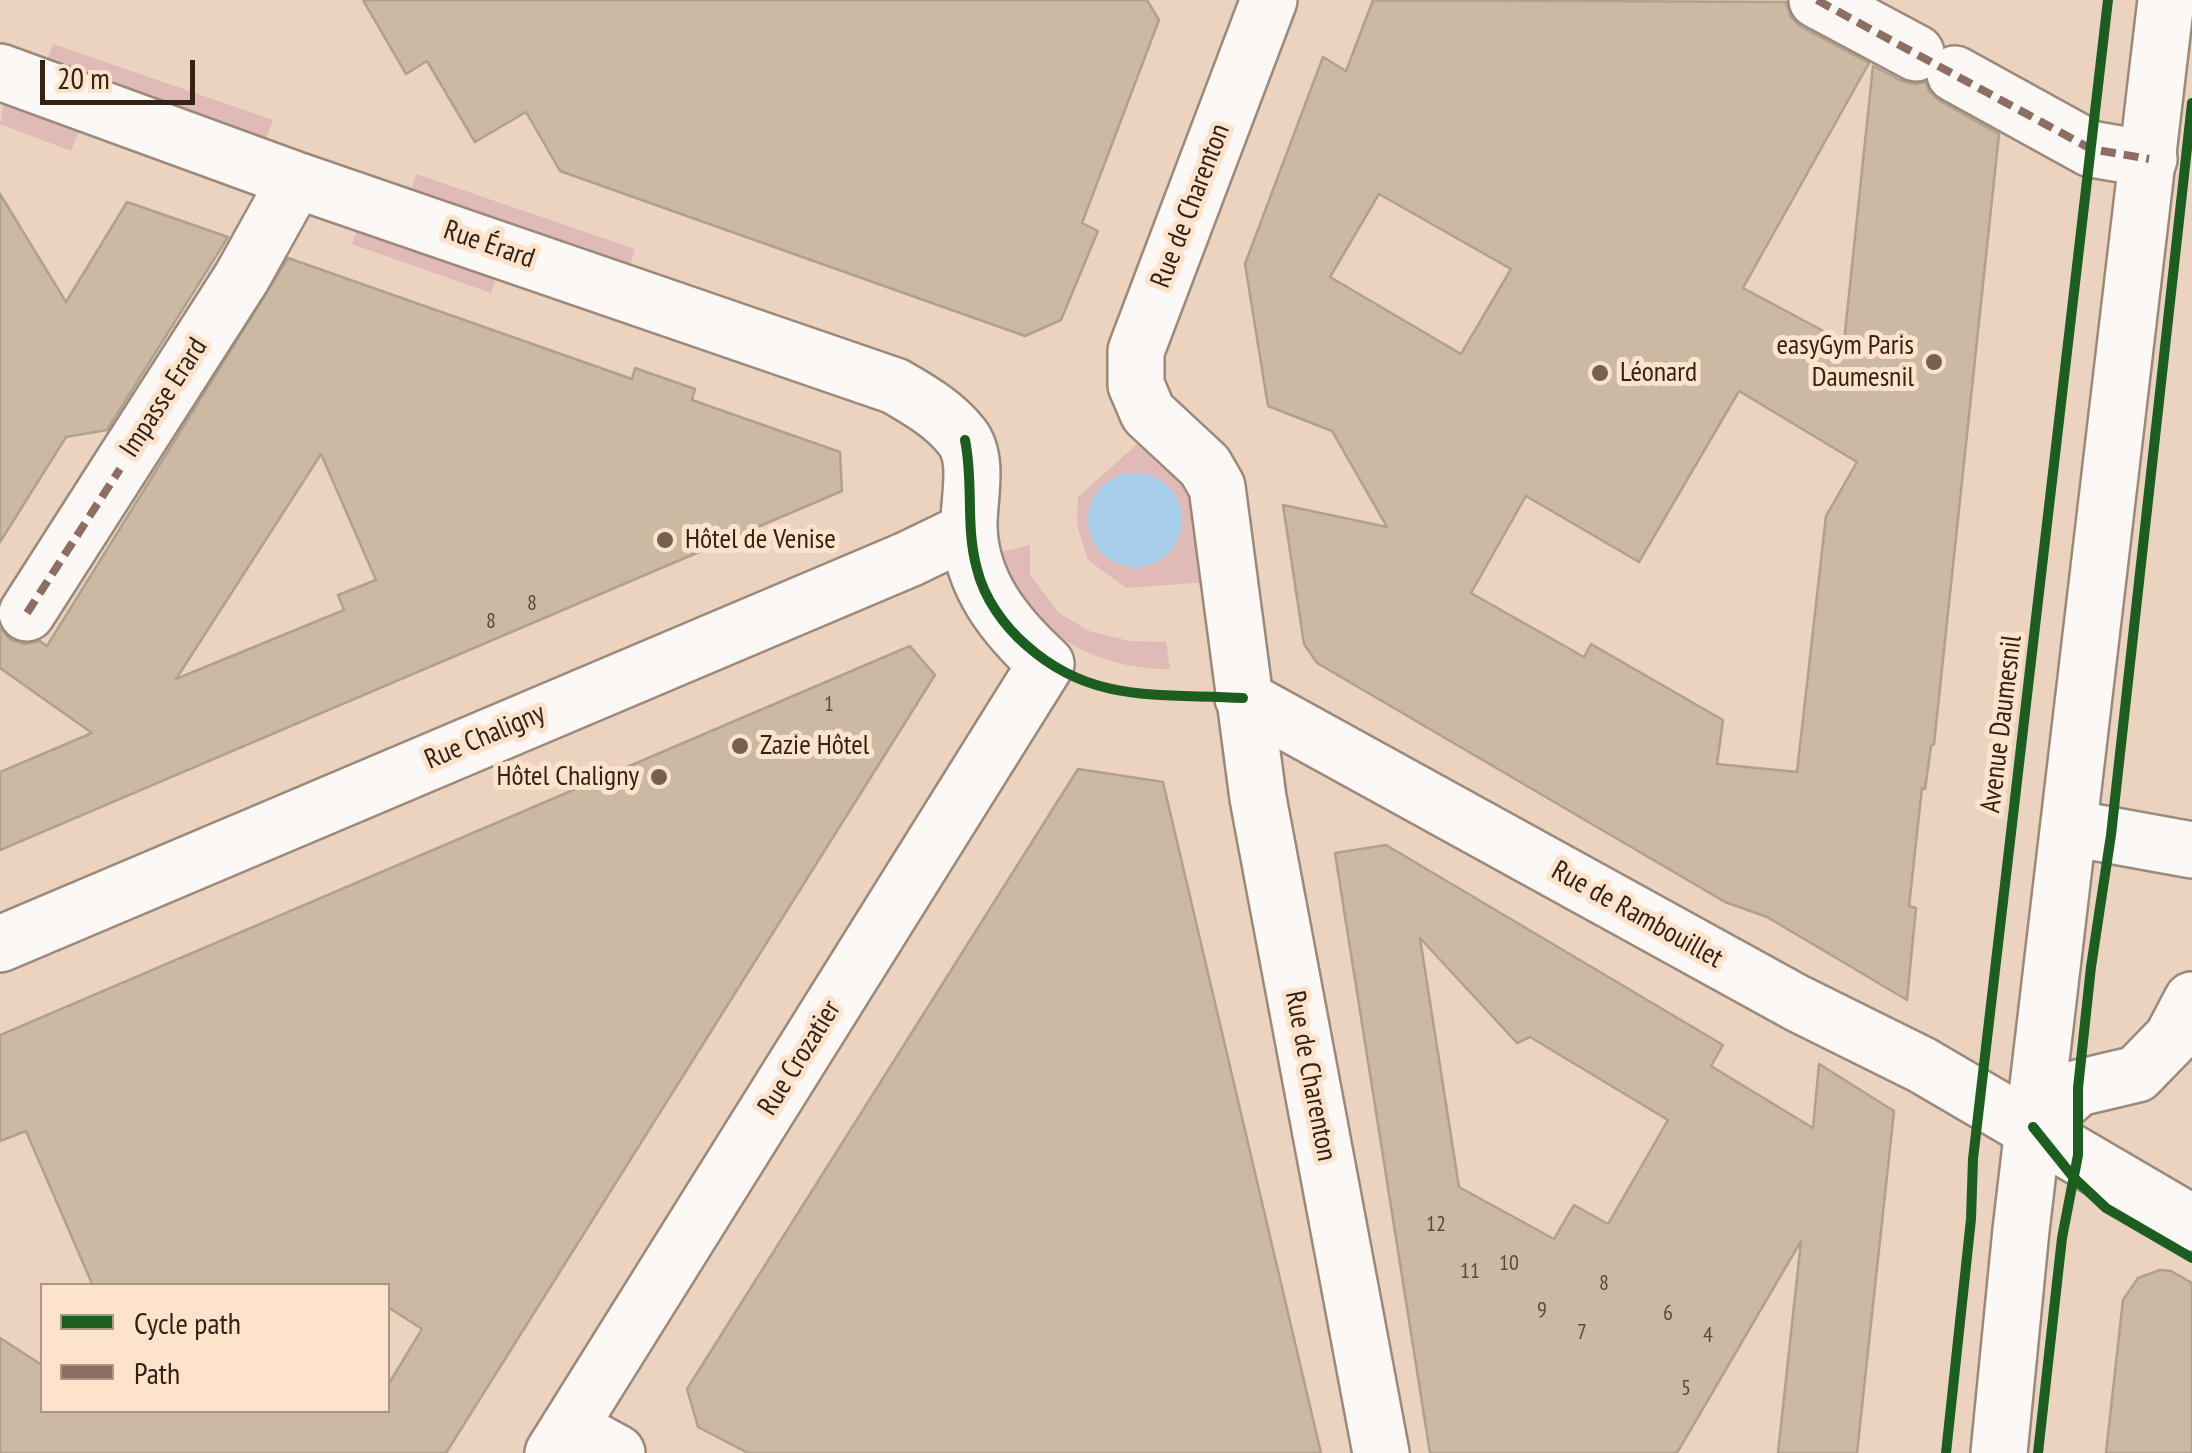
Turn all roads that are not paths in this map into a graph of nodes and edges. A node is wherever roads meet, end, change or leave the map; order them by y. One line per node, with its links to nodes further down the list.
1 (1269, 0): 9 (street, Rue de Charenton)
2 (1817, 0): 5 (street)
3 (2166, 0): 5 (street)
4 (0, 72): 6 (street, Rue Érard)
5 (2149, 159): 10 (street)
6 (296, 180): 7 (street, Rue Érard); 8 (street, Impasse Erard)
7 (969, 530): 12 (street, Rue Chaligny); 16 (street, Rue Crozatier)
8 (27, 613)
9 (1243, 698): 14 (street, Rue de Rambouillet); 18 (street, Rue de Charenton)
10 (2070, 828): 11 (street); 14 (street)
11 (2192, 850)
12 (0, 944)
13 (2192, 1000): 14 (street)
14 (2033, 1127): 15 (street, Rue de Rambouillet); 19 (street)
15 (2192, 1222)
16 (561, 1440): 17 (street)
17 (617, 1453)
18 (1381, 1453)
19 (1999, 1453)

